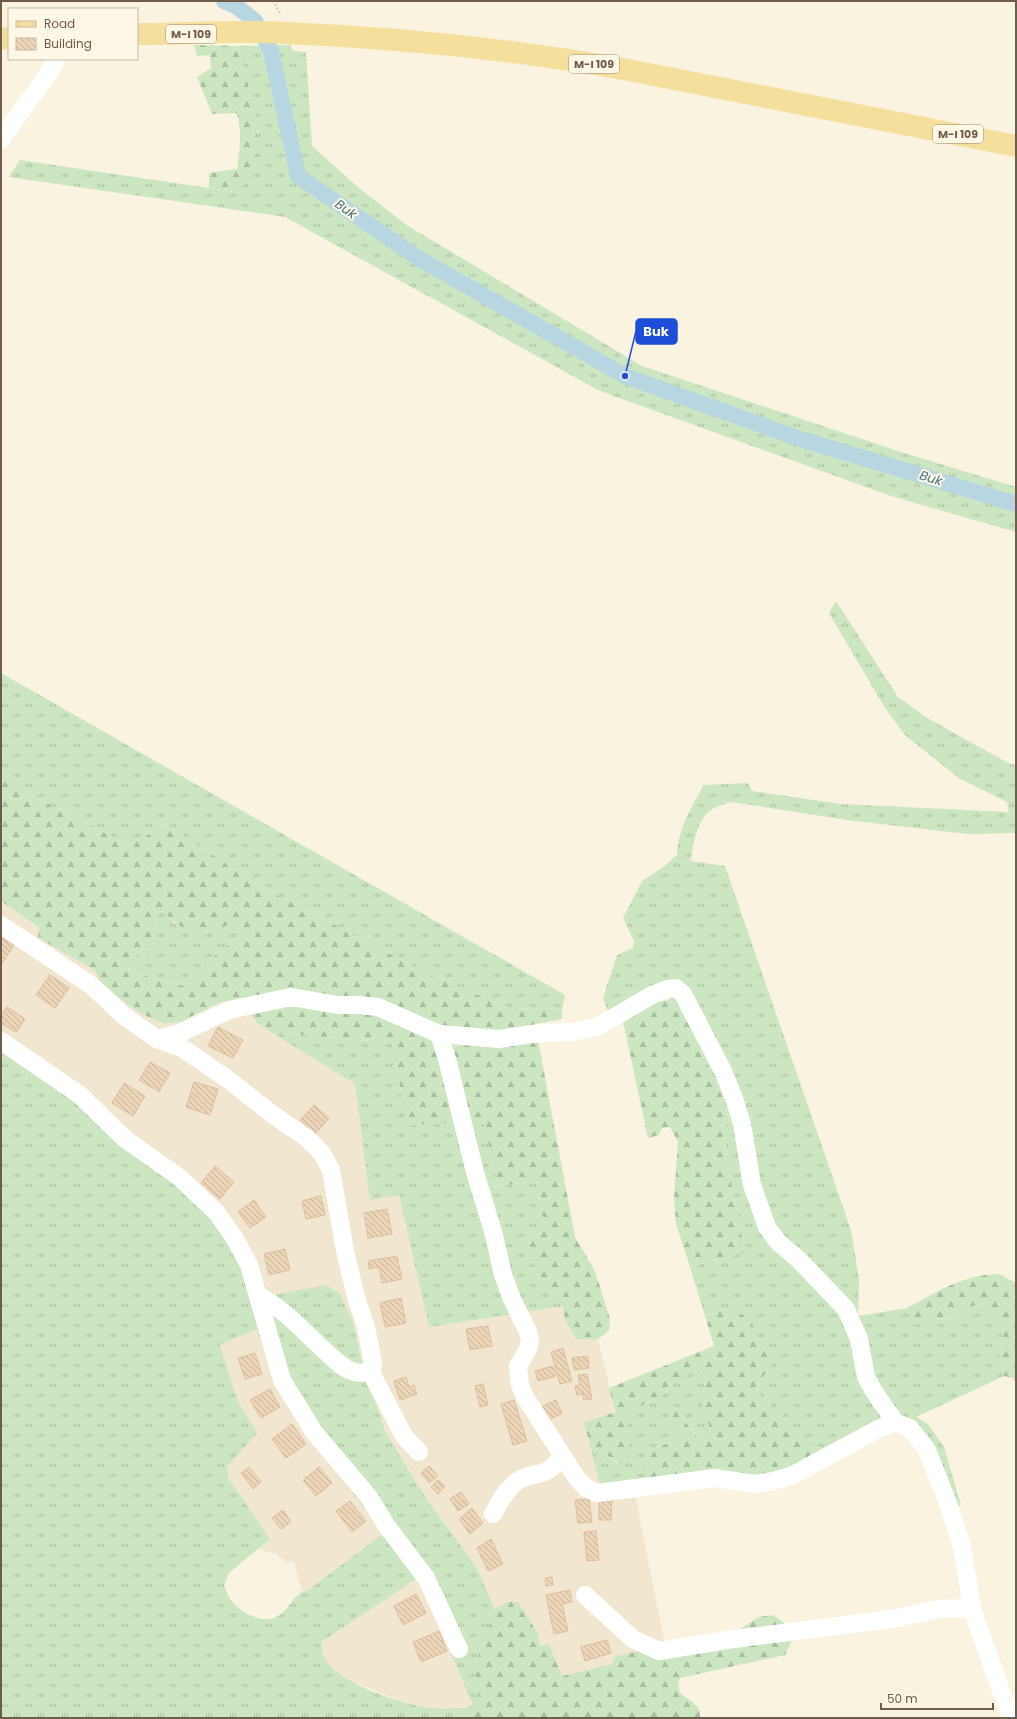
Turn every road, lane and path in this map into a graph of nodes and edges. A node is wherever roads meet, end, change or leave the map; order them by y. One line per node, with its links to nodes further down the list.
1 (138, 34): 4 (main road, M-I 109)
2 (55, 60): 3 (street)
3 (1, 139)
4 (1016, 146)
5 (1, 925): 7 (street)
6 (439, 1034): 7 (street); 11 (street); 13 (street)
7 (157, 1039): 10 (street)
8 (1, 1041): 9 (street)
9 (258, 1296): 10 (street); 17 (street)
10 (370, 1371): 12 (street)
11 (895, 1422): 13 (street); 16 (street)
12 (419, 1452)
13 (562, 1456): 14 (street)
14 (493, 1514)
15 (585, 1595): 16 (street)
16 (972, 1608): 18 (street)
17 (459, 1649)
18 (1014, 1718)

